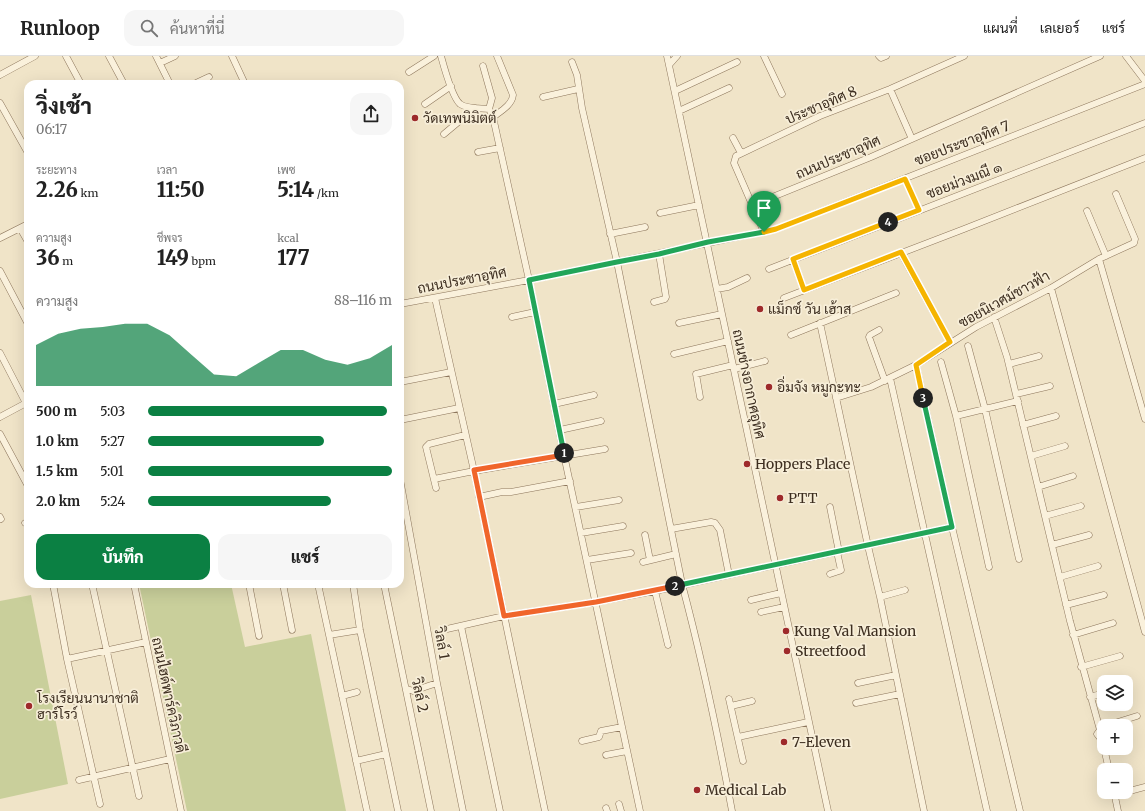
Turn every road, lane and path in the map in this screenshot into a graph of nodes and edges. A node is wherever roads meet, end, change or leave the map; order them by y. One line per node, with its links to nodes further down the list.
1 (34, 56): 18 (street)
2 (66, 56): 27 (street)
3 (109, 56): 28 (street)
4 (156, 56): 21 (street)
5 (175, 56): 21 (street)
6 (232, 56): 31 (street)
7 (434, 56): 24 (street)
8 (441, 56): 34 (street)
9 (497, 56): 46 (street)
10 (667, 56): 22 (street, ถนนช่างอากาศอุทิศ)
11 (677, 56): 22 (street)
12 (764, 56): 39 (street)
13 (879, 56): 14 (street)
14 (886, 56)
15 (964, 56): 37 (street, ประชาอุทิศ 8)
16 (1100, 56): 50 (street, ถนนประชาอุทิศ)
17 (1126, 56): 32 (street)
18 (23, 59): 25 (street)
19 (572, 62): 36 (street)
20 (737, 62): 38 (street)
21 (160, 63): 29 (street)
22 (669, 65): 38 (street, ถนนช่างอากาศอุทิศ)
23 (482, 66): 44 (street)
24 (409, 72)
25 (0, 75)
26 (209, 77): 30 (street)
27 (79, 80)
28 (122, 80)
29 (168, 80)
30 (203, 80)
31 (243, 80)
32 (1145, 81)
33 (1145, 84): 56 (street, ซอยประชาอุทิศ 7)
34 (451, 86): 42 (street); 43 (street)
35 (729, 88): 45 (street)
36 (578, 89): 40 (street); 67 (street)
37 (890, 89): 50 (street); 54 (street, ประชาอุทิศ 8)
38 (675, 91): 45 (street, ถนนช่างอากาศอุทิศ)
39 (782, 94)
40 (543, 97)
41 (0, 103): 51 (street)
42 (425, 104)
43 (475, 108): 44 (street); 48 (street)
44 (489, 109): 46 (street)
45 (679, 111): 58 (street, ถนนช่างอากาศอุทิศ)
46 (493, 117): 52 (street)
47 (1145, 123): 60 (street, ซอยม่วงมณี ๑)
48 (444, 134)
49 (733, 138): 54 (street)
50 (912, 139): 59 (street, ถนนประชาอุทิศ)
51 (24, 146)
52 (500, 148): 53 (street); 80 (street)
53 (478, 152)
54 (741, 153): 59 (street)
55 (1145, 158): 71 (street)
56 (905, 179): 60 (street); 66 (street, ซอยประชาอุทิศ 7)
57 (1116, 194): 73 (street, ซอยนิเวศม์ชาวฟ้า)
58 (699, 205): 62 (street); 70 (street, ถนนช่างอากาศอุทิศ)
59 (753, 206): 66 (street)
60 (919, 210): 74 (street, ซอยม่วงมณี ๑)
61 (1087, 211): 73 (street)
62 (660, 213)
63 (24, 226): 65 (street)
64 (645, 227): 67 (street)
65 (20, 228): 68 (street); 69 (street)
66 (764, 232): 70 (street, ถนนประชาอุทิศ)
67 (610, 234): 76 (street)
68 (24, 235)
69 (0, 238)
70 (708, 242): 72 (street, ถนนประชาอุทิศ); 82 (street, ถนนช่างอากาศอุทิศ)
71 (901, 252): 83 (street); 99 (street)
72 (659, 254): 76 (street, ถนนประชาอุทิศ); 87 (street)
73 (1106, 256): 75 (street, ซอยนิเวศม์ชาวฟ้า)
74 (793, 259): 77 (street, ซอยม่วงมณี ๑); 83 (street)
75 (1099, 259): 81 (street, ซอยนิเวศม์ชาวฟ้า); 126 (street)
76 (617, 262): 80 (street, ถนนประชาอุทิศ); 152 (street)
77 (769, 268)
78 (0, 271): 91 (street)
79 (747, 278): 82 (street)
80 (529, 280): 85 (street, ถนนประชาอุทิศ); 89 (street)
81 (1051, 288): 93 (street, ซอยนิเวศม์ชาวฟ้า); 197 (street)
82 (717, 289): 90 (street, ถนนช่างอากาศอุทิศ)
83 (804, 290): 86 (street)
84 (896, 293): 95 (street)
85 (435, 298): 88 (street, ถนนประชาอุทิศ); 109 (street)
86 (784, 298)
87 (654, 302)
88 (404, 303)
89 (535, 312): 92 (street); 118 (street)
90 (722, 314): 94 (street); 98 (street, ถนนช่างอากาศอุทิศ)
91 (24, 316)
92 (512, 317)
93 (994, 317): 99 (street, ซอยนิเวศม์ชาวฟ้า); 106 (street)
94 (679, 323)
95 (820, 323): 97 (street); 116 (street)
96 (879, 330): 110 (street)
97 (791, 335)
98 (728, 341): 102 (street); 108 (street, ถนนช่างอากาศอุทิศ)
99 (950, 342): 107 (street, ซอยนิเวศม์ชาวฟ้า)
100 (968, 346): 121 (street)
101 (0, 352): 115 (street)
102 (674, 354)
103 (1040, 356): 106 (street)
104 (765, 361): 108 (street)
105 (941, 362): 122 (street)
106 (1009, 364): 117 (street)
107 (916, 365): 110 (street, ซอยนิเวศม์ชาวฟ้า); 151 (street)
108 (733, 367): 114 (street); 166 (street, ถนนช่างอากาศอุทิศ)
109 (451, 372): 111 (street); 120 (street)
110 (888, 379): 116 (street, ซอยนิเวศม์ชาวฟ้า); 154 (street)
111 (404, 381)
112 (1050, 386): 117 (street)
113 (594, 395): 118 (street)
114 (700, 397)
115 (24, 398)
116 (836, 398): 158 (street)
117 (1017, 398): 121 (street); 128 (street)
118 (554, 404): 129 (street)
119 (24, 405): 124 (street)
120 (459, 408): 125 (street); 131 (street)
121 (985, 409): 122 (street); 162 (street)
122 (956, 416): 168 (street)
123 (1056, 416): 128 (street)
124 (0, 417)
125 (404, 419)
126 (1145, 419)
127 (601, 421): 129 (street)
128 (1023, 425): 135 (street)
129 (560, 430): 134 (street)
130 (0, 434): 138 (street)
131 (465, 435): 136 (street); 139 (street)
132 (1065, 446): 135 (street)
133 (605, 449): 134 (street)
134 (564, 455): 136 (street); 140 (street)
135 (1031, 456): 141 (street)
136 (474, 470): 139 (street); 143 (street)
137 (1073, 476): 141 (street)
138 (24, 479)
139 (434, 479): 142 (street)
140 (570, 481): 143 (street); 147 (street)
141 (1038, 487): 149 (street)
142 (436, 488)
143 (479, 497): 191 (street)
144 (619, 500): 147 (street)
145 (404, 501): 208 (street, วิลล์ 1)
146 (1080, 506): 149 (street)
147 (576, 507): 153 (street)
148 (830, 507): 159 (street)
149 (1045, 516): 157 (street)
150 (623, 526): 153 (street)
151 (952, 527): 154 (street); 255 (street)
152 (671, 529): 161 (street); 170 (street)
153 (581, 532): 163 (street)
154 (925, 533): 158 (street); 254 (street)
155 (645, 535): 164 (street)
156 (1089, 535): 157 (street)
157 (1052, 545): 171 (street)
158 (868, 546): 159 (street); 185 (street)
159 (838, 552): 166 (street); 169 (street)
160 (631, 553): 163 (street)
161 (676, 554): 164 (street); 172 (street)
162 (1019, 559)
163 (587, 560): 187 (street)
164 (650, 560): 165 (street)
165 (643, 562)
166 (775, 566): 170 (street); 183 (street, ถนนช่างอากาศอุทิศ)
167 (1098, 566): 171 (street)
168 (989, 567)
169 (830, 574)
170 (729, 575): 172 (street)
171 (1060, 577): 188 (street)
172 (682, 584): 182 (street); 251 (street)
173 (54, 588): 205 (street)
174 (93, 588): 203 (street)
175 (135, 588): 201 (street, ถนนไฮด์พาร์ควิภาวดี)
176 (250, 588): 200 (street)
177 (284, 588): 195 (street)
178 (319, 588): 198 (street)
179 (354, 588): 196 (street)
180 (385, 588): 210 (street, วิลล์ 2)
181 (905, 590): 185 (street)
182 (655, 591): 187 (street); 202 (street)
183 (781, 593): 186 (street); 189 (street, ถนนช่างอากาศอุทิศ)
184 (1104, 595): 188 (street)
185 (880, 597): 207 (street)
186 (752, 600)
187 (596, 602): 191 (street); 224 (street)
188 (1066, 605): 199 (street)
189 (784, 607): 190 (street); 223 (street, ถนนช่างอากาศอุทิศ)
190 (761, 612)
191 (504, 616): 193 (street); 248 (street)
192 (1113, 623): 199 (street)
193 (461, 626): 194 (street); 247 (street)
194 (447, 629)
195 (292, 630)
196 (360, 630): 198 (street); 228 (street)
197 (1145, 632)
198 (329, 635): 214 (street)
199 (1074, 635): 206 (street)
200 (259, 636)
201 (146, 642): 203 (street); 230 (street, ถนนไฮด์พาร์ควิภาวดี)
202 (668, 645)
203 (106, 650): 205 (street); 233 (street)
204 (1120, 656): 206 (street)
205 (67, 659): 234 (street)
206 (1082, 667): 215 (street)
207 (896, 675): 209 (street); 212 (street)
208 (437, 683): 210 (street); 246 (street, วิลล์ 1)
209 (858, 683)
210 (407, 689): 245 (street, วิลล์ 2)
211 (357, 692): 214 (street)
212 (900, 694): 218 (street); 253 (street)
213 (1097, 695): 215 (street)
214 (342, 696): 231 (street)
215 (1090, 697): 221 (street)
216 (729, 699): 219 (street)
217 (752, 701): 219 (street)
218 (856, 703)
219 (731, 706): 225 (street)
220 (1137, 716): 222 (street)
221 (1099, 719)
222 (1129, 719)
223 (808, 722): 225 (street); 252 (street, ถนนช่างอากาศอุทิศ)
224 (622, 727): 226 (street); 227 (street)
225 (738, 737): 232 (street)
226 (582, 741)
227 (628, 751): 229 (street); 250 (street)
228 (386, 754): 231 (street); 244 (street)
229 (606, 755)
230 (170, 759): 233 (street); 242 (street, ถนนไฮด์พาร์ควิภาวดี)
231 (356, 761): 243 (street)
232 (744, 761)
233 (132, 767): 234 (street); 238 (street)
234 (94, 776): 235 (street); 240 (street)
235 (79, 780)
236 (1145, 787): 237 (street)
237 (1133, 790)
238 (139, 796)
239 (1115, 799): 256 (street)
240 (100, 804)
241 (619, 804): 249 (street)
242 (181, 811)
243 (367, 811)
244 (398, 811)
245 (431, 811)
246 (463, 811)
247 (500, 811)
248 (545, 811)
249 (620, 811)
250 (640, 811)
251 (732, 811)
252 (828, 811)
253 (924, 811)
254 (987, 811)
255 (1020, 811)
256 (1118, 811)

